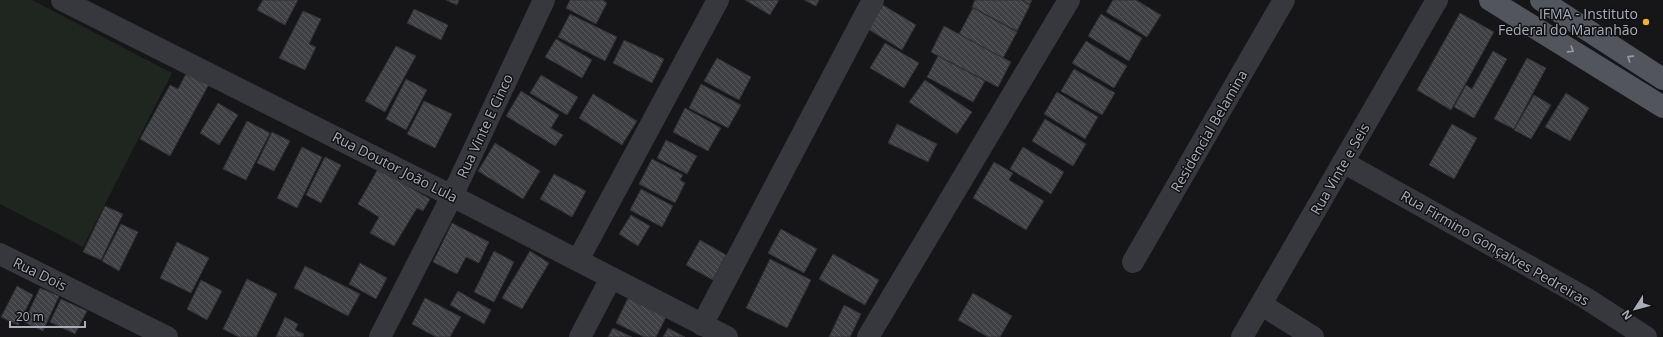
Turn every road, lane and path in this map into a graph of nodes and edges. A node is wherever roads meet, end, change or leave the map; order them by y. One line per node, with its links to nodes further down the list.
1 (62, 0): 13 (street, Rua Doutor João Lula)
2 (544, 0): 13 (street, Rua Vinte E Cinco)
3 (718, 0): 15 (street)
4 (873, 0): 19 (street)
5 (1068, 0): 24 (street)
6 (1284, 0): 16 (street, Residencial Belamina)
7 (1437, 0): 12 (street, Rua Vinte e Seis)
8 (1490, 0): 11 (main road, one-way to 11)
9 (1541, 0): 10 (main road, one-way to 9)
10 (1663, 79)
11 (1663, 107)
12 (1343, 162): 18 (street, Rua Vinte e Seis); 27 (street, Rua Firmino Gonçalves Pedreiras)
13 (452, 196): 15 (street, Rua Doutor João Lula); 21 (street, Rua Vinte E Cinco)
14 (0, 254): 20 (street, Rua Dois)
15 (578, 260): 17 (street, Rua Doutor João Lula)
16 (1133, 262)
17 (611, 278): 19 (street, Rua Doutor João Lula); 22 (street)
18 (1262, 305): 25 (street, Rua Vinte e Seis); 26 (street)
19 (702, 325): 23 (street, Rua Doutor João Lula)
20 (167, 337)
21 (380, 337)
22 (580, 337)
23 (727, 337)
24 (868, 337)
25 (1242, 337)
26 (1313, 337)
27 (1646, 337)

